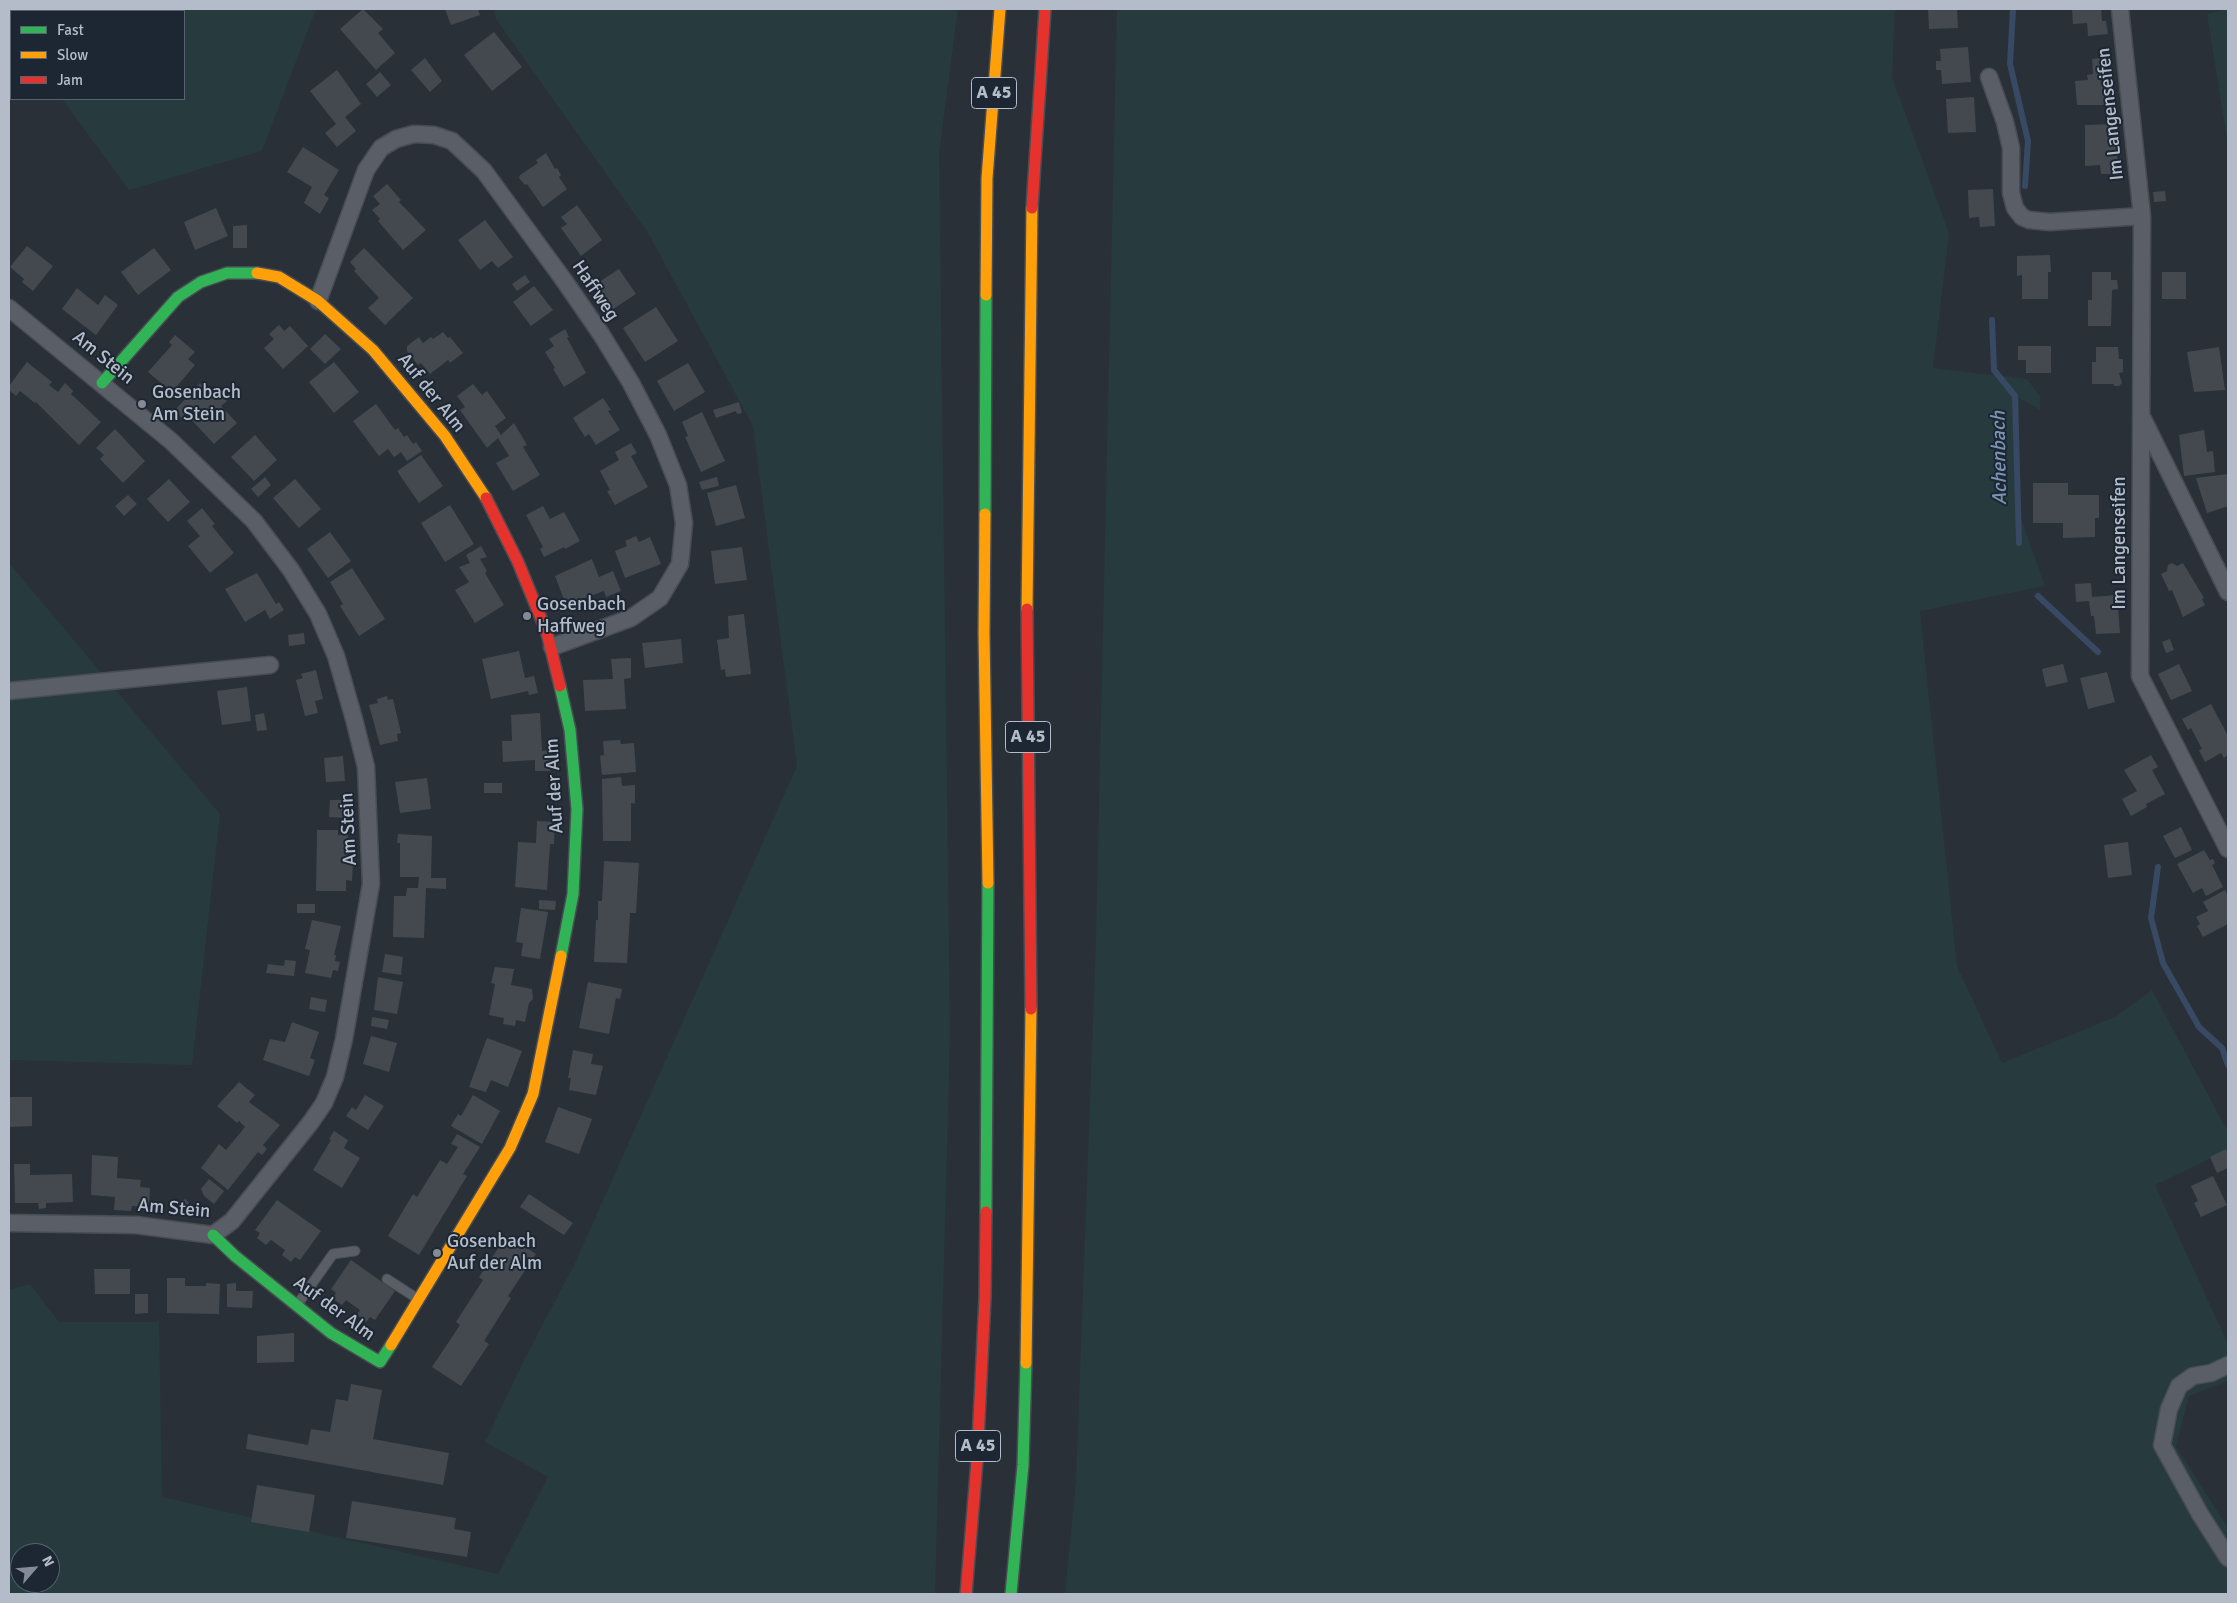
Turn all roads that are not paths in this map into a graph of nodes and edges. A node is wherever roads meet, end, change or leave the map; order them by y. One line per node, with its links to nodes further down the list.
1 (1000, 9): 23 (main road, A 45)
2 (1045, 9): 24 (main road, A 45)
3 (2120, 9): 5 (street, Im Langenseifen)
4 (1989, 77): 5 (street)
5 (2142, 216): 9 (street, Im Langenseifen)
6 (318, 301): 8 (main road, Auf der Alm); 11 (main road, Auf der Alm); 11 (street, Haffweg)
7 (9, 308): 8 (street, Am Stein)
8 (102, 383): 16 (street, Am Stein)
9 (2141, 415): 10 (street); 14 (street, Im Langenseifen)
10 (2228, 592)
11 (552, 647): 19 (main road, Auf der Alm)
12 (270, 665): 13 (street)
13 (9, 690)
14 (2228, 849)
15 (9, 1223): 16 (street, Am Stein)
16 (213, 1235): 20 (main road, Auf der Alm)
17 (355, 1251): 20 (lane)
18 (388, 1279): 19 (lane)
19 (418, 1299): 20 (main road, Auf der Alm)
20 (297, 1306)
21 (2228, 1365): 22 (street)
22 (2228, 1558)
23 (966, 1594)
24 (1011, 1594)

